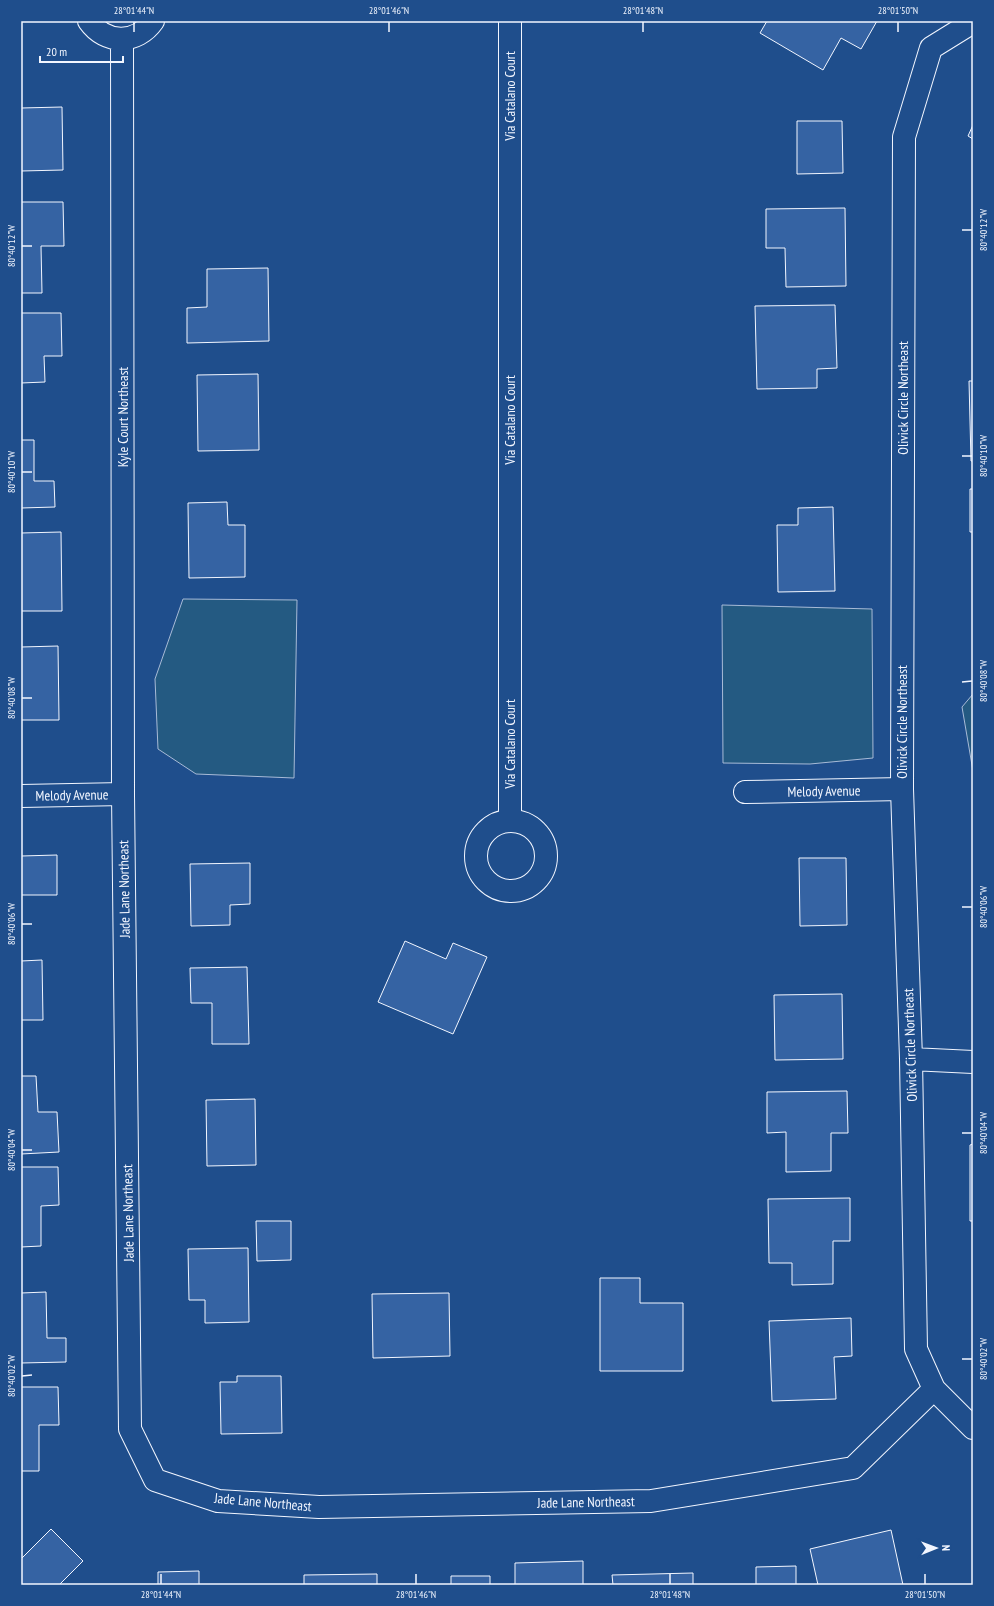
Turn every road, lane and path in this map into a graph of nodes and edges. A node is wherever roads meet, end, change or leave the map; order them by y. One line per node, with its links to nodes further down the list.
1 (89, 21): 5 (street)
2 (153, 21): 5 (street)
3 (510, 21): 10 (street, Via Catalano Court)
4 (973, 22): 6 (street, Olivick Circle Northeast)
5 (122, 39): 8 (street, Kyle Court Northeast)
6 (902, 789): 7 (street, Melody Avenue); 11 (street, Olivick Circle Northeast)
7 (746, 792)
8 (123, 794): 9 (street, Melody Avenue); 13 (street, Jade Lane Northeast)
9 (21, 796)
10 (510, 820)
11 (911, 1058): 12 (street); 13 (street, Olivick Circle Northeast)
12 (973, 1062)
13 (934, 1390): 14 (street, Olivick Circle Northeast)
14 (973, 1428)

